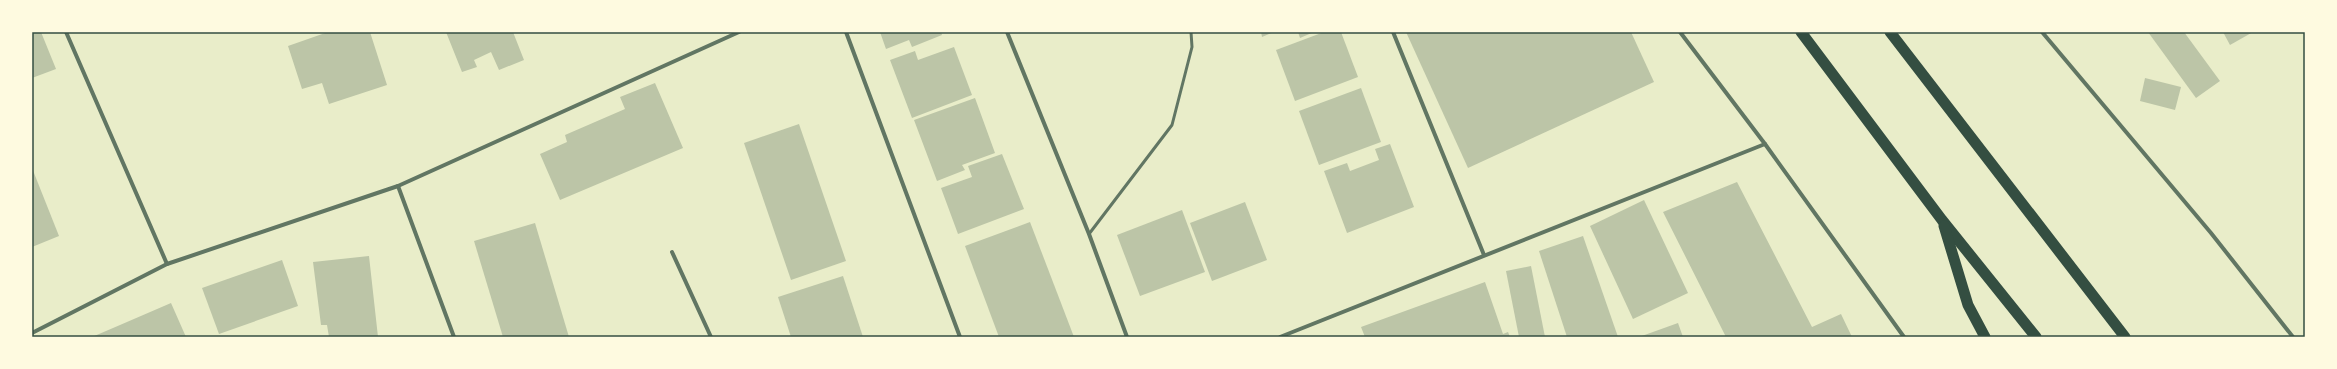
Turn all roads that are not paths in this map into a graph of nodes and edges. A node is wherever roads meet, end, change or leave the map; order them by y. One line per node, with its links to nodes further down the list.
1 (66, 32): 17 (street)
2 (739, 32): 12 (street)
3 (846, 32): 21 (street)
4 (1007, 32): 14 (street)
5 (1191, 32): 14 (lane)
6 (1393, 32): 16 (street)
7 (1680, 32): 11 (street)
8 (1801, 32): 13 (highway)
9 (1890, 32): 27 (highway)
10 (2042, 32): 28 (street)
11 (1765, 144): 16 (street); 24 (street)
12 (398, 186): 17 (street); 19 (street)
13 (1942, 220): 25 (highway); 26 (highway)
14 (1089, 234): 22 (street)
15 (672, 252): 20 (street)
16 (1484, 255): 23 (street)
17 (167, 264): 18 (street)
18 (32, 333)
19 (454, 337)
20 (711, 337)
21 (960, 337)
22 (1127, 337)
23 (1280, 337)
24 (1904, 337)
25 (1985, 337)
26 (2036, 337)
27 (2125, 337)
28 (2293, 337)

